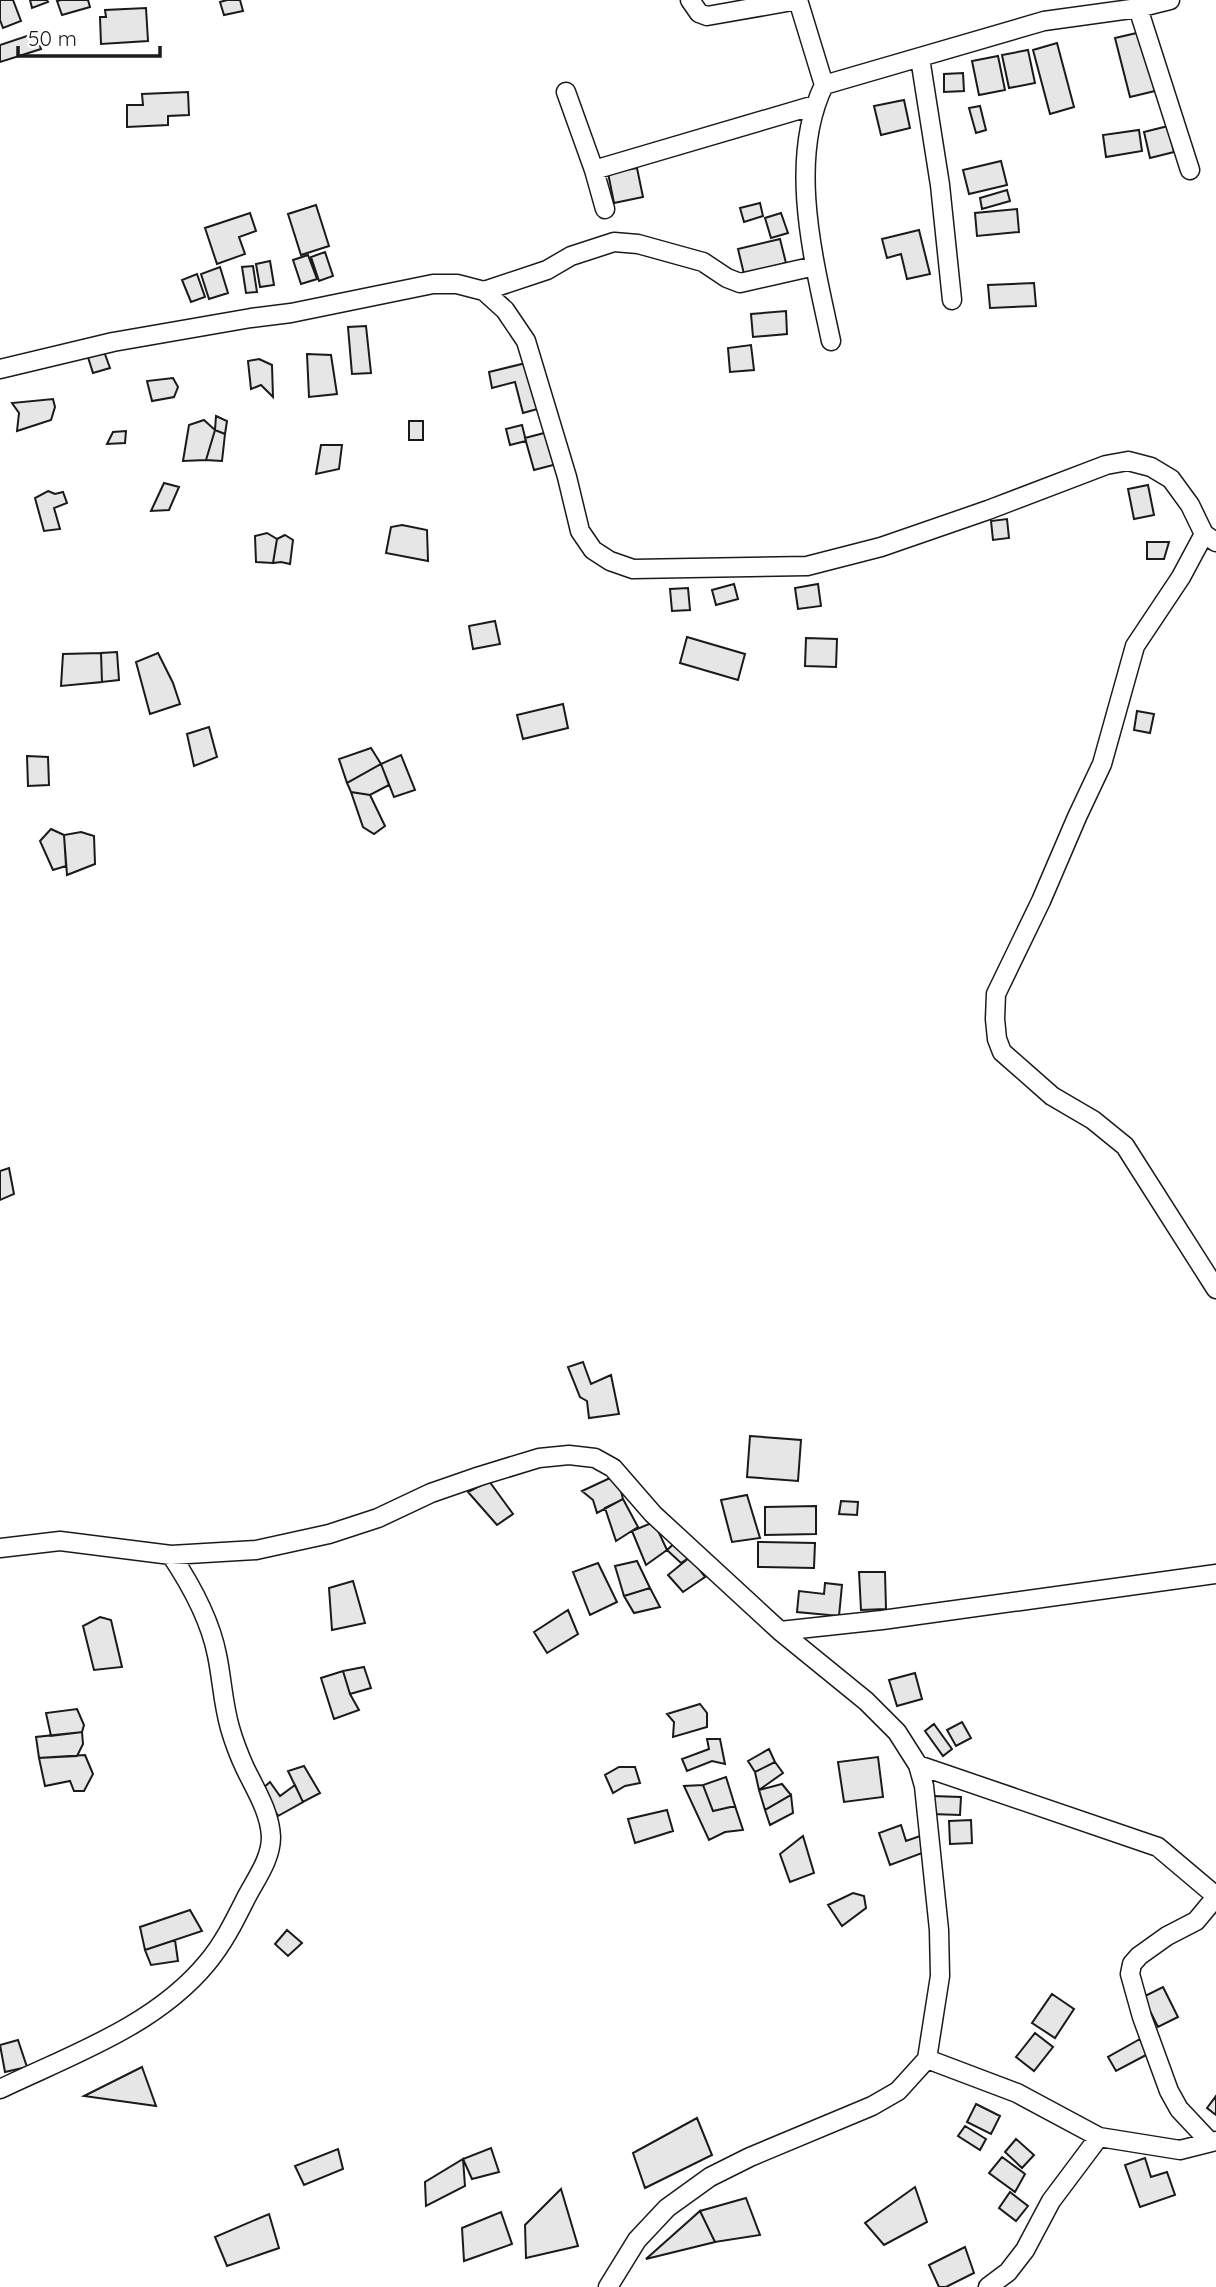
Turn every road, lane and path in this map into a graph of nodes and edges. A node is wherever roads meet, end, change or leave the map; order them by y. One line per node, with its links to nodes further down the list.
1 (690, 0): 5 (street)
2 (1170, 0): 3 (street)
3 (1138, 8): 4 (street); 9 (street)
4 (920, 58): 5 (street); 13 (street)
5 (824, 85): 7 (street)
6 (566, 92): 8 (street)
7 (814, 105): 8 (street); 11 (street)
8 (594, 170): 10 (street)
9 (1190, 170)
10 (605, 209)
11 (815, 267): 12 (street); 14 (street)
12 (484, 291): 15 (street); 16 (street)
13 (952, 300)
14 (831, 341)
15 (0, 369)
16 (1210, 538): 17 (street)
17 (1216, 1289)
18 (0, 1548): 19 (street)
19 (171, 1555): 21 (street); 25 (street)
20 (1216, 1574): 21 (street)
21 (780, 1631): 22 (street)
22 (918, 1765): 23 (street); 24 (street)
23 (1216, 1896): 27 (street)
24 (926, 2059): 26 (street); 28 (street)
25 (0, 2088)
26 (1099, 2137): 27 (street); 29 (street)
27 (1213, 2141)
28 (608, 2287)
29 (988, 2287)

